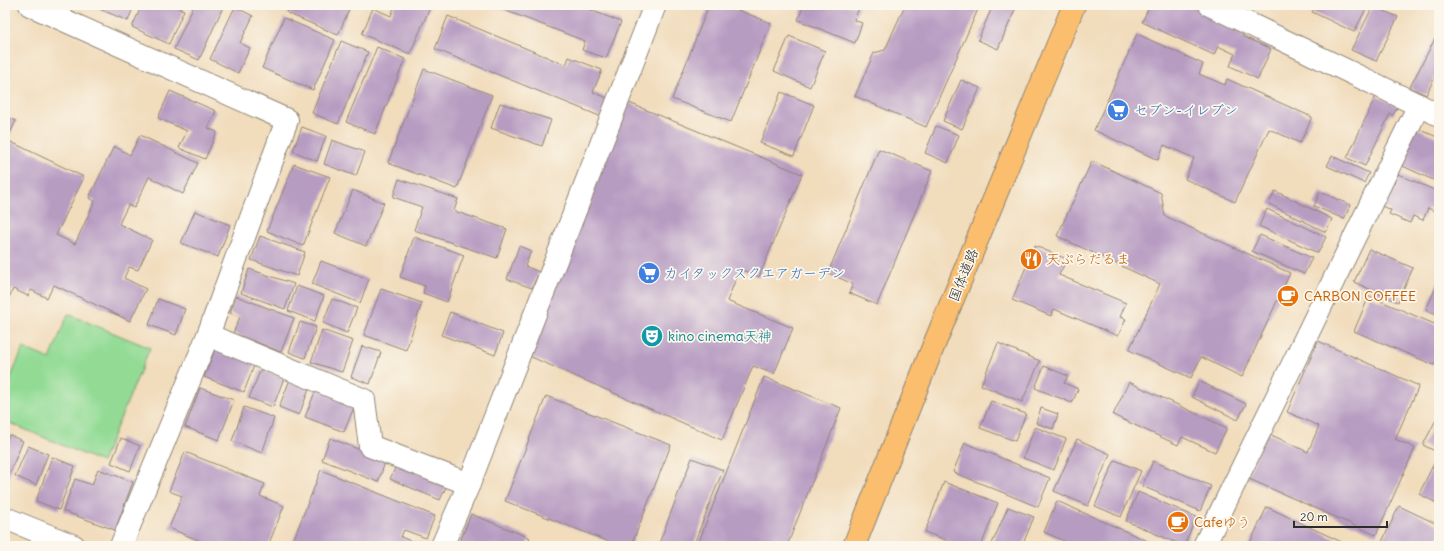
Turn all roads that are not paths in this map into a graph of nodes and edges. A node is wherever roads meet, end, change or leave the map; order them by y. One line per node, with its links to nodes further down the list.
1 (30, 5): 7 (street)
2 (655, 5): 8 (street)
3 (1074, 5): 13 (highway, 国体道路)
4 (1210, 5): 5 (street)
5 (1419, 105): 6 (street); 14 (street)
6 (1439, 115)
7 (208, 335): 8 (street); 11 (street)
8 (469, 484): 12 (street)
9 (5, 518): 10 (street)
10 (74, 546)
11 (121, 546)
12 (442, 546)
13 (854, 546)
14 (1204, 546)

